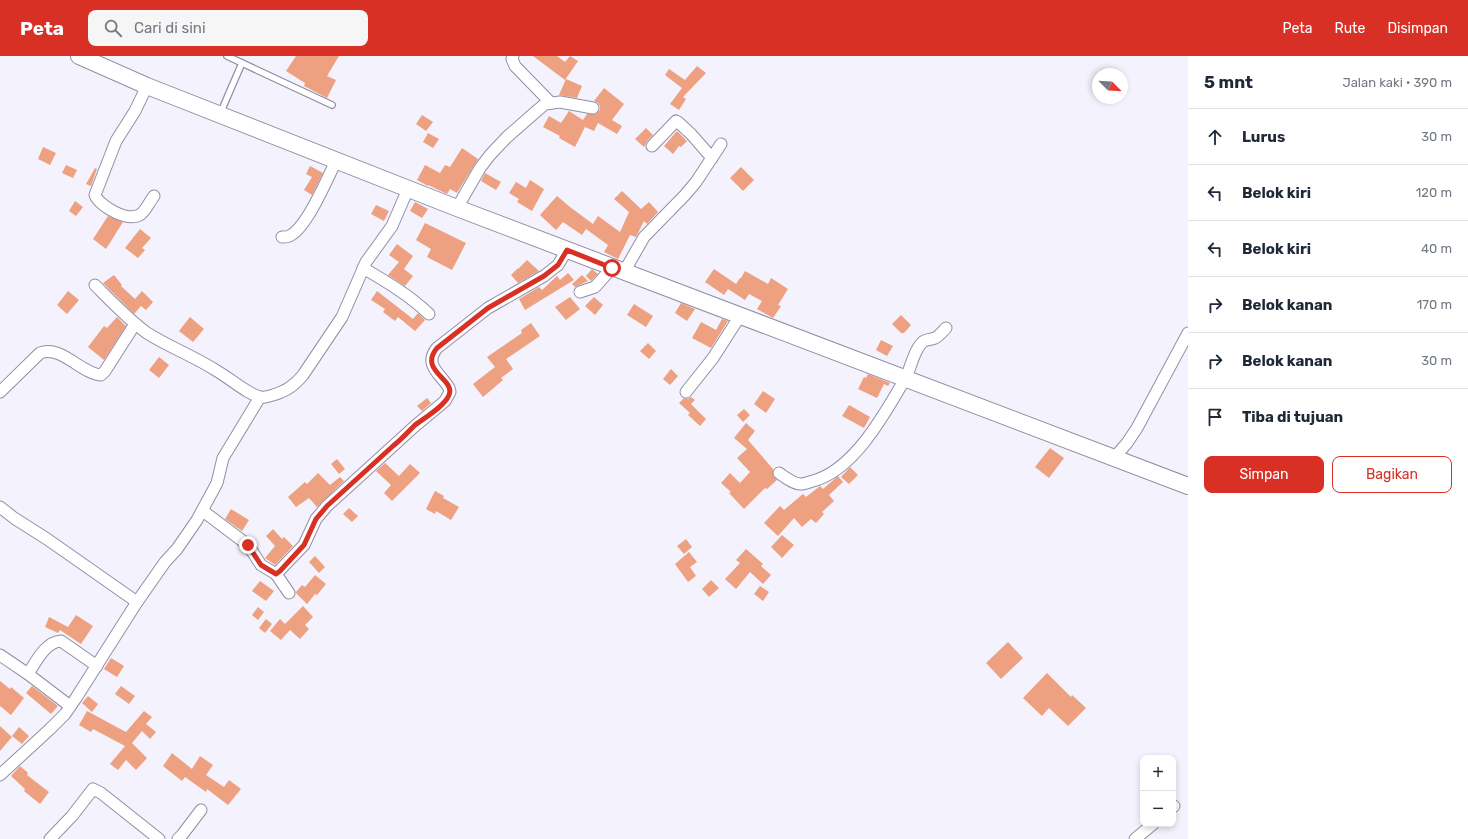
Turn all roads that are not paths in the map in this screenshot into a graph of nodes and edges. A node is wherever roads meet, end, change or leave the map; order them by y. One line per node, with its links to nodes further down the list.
1 (79, 56): 5 (main road)
2 (227, 56): 4 (lane)
3 (513, 56): 6 (street)
4 (242, 63): 7 (lane); 9 (lane)
5 (147, 86): 9 (main road); 15 (street)
6 (551, 103): 8 (street); 16 (street)
7 (332, 105)
8 (593, 108)
9 (220, 114): 13 (main road)
10 (721, 144): 12 (street)
11 (652, 146): 12 (street)
12 (712, 158): 20 (street)
13 (336, 161): 14 (main road); 17 (street)
14 (408, 189): 16 (main road); 19 (street)
15 (154, 196)
16 (457, 208): 18 (main road)
17 (282, 238)
18 (567, 250): 20 (main road); 37 (street)
19 (363, 268): 23 (street); 31 (street)
20 (618, 270): 22 (street); 24 (main road)
21 (95, 285): 25 (street)
22 (580, 292)
23 (428, 314)
24 (740, 316): 28 (main road); 30 (street)
25 (135, 324): 29 (street); 31 (street)
26 (946, 328): 28 (street)
27 (1188, 333): 32 (street)
28 (905, 378): 32 (main road); 33 (street)
29 (0, 392)
30 (686, 392)
31 (260, 397): 36 (street)
32 (1114, 458): 34 (main road)
33 (779, 474)
34 (1188, 486)
35 (0, 507): 39 (street)
36 (203, 511): 37 (street); 39 (street)
37 (276, 574): 38 (street)
38 (289, 593)
39 (137, 602): 41 (street)
40 (0, 655): 42 (street)
41 (97, 666): 42 (street); 43 (street)
42 (28, 674): 43 (street)
43 (70, 706): 44 (street)
44 (0, 775)
45 (201, 810): 49 (street)
46 (1149, 827): 50 (street)
47 (54, 838): 48 (street)
48 (159, 839)
49 (178, 839)
50 (1135, 839)

